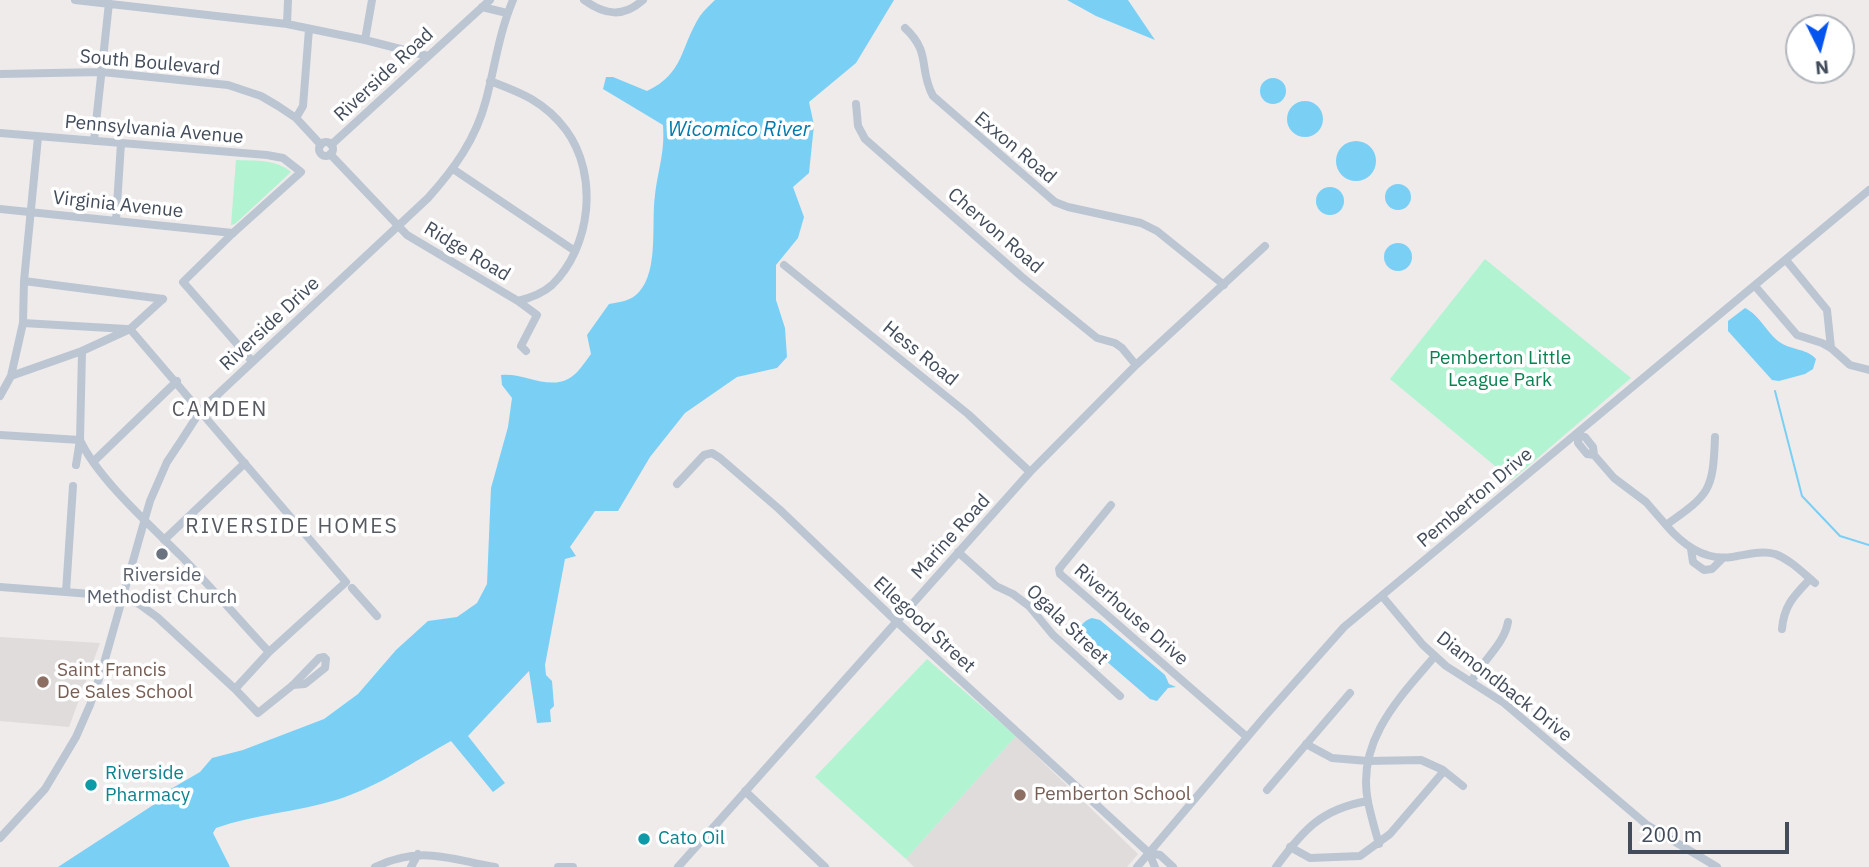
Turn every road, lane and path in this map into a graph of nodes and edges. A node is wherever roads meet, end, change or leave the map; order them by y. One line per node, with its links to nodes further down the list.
1 (75, 0): 8 (street)
2 (288, 0): 11 (street)
3 (372, 0): 14 (street)
4 (490, 0): 9 (street, Riverside Road)
5 (513, 0): 10 (street, Riverside Drive)
6 (584, 0): 7 (street)
7 (643, 0)
8 (108, 3): 11 (street); 16 (street)
9 (482, 8): 10 (street); 15 (street, Riverside Road)
10 (507, 13): 18 (street, Riverside Drive)
11 (287, 24): 13 (street)
12 (905, 28): 38 (street, Exxon Road)
13 (309, 29): 14 (street); 20 (street)
14 (365, 40): 15 (street)
15 (428, 56): 25 (street, Riverside Road)
16 (102, 72): 17 (street, South Boulevard); 20 (street, South Boulevard); 23 (street)
17 (0, 74)
18 (490, 81): 26 (street, Riverside Drive); 34 (street, Ridge Road)
19 (856, 104): 47 (street, Chervon Road)
20 (296, 118): 25 (street, South Boulevard)
21 (0, 133): 22 (street, Pennsylvania Avenue)
22 (38, 137): 23 (street, Pennsylvania Avenue); 29 (street)
23 (94, 141): 24 (street, Pennsylvania Avenue)
24 (121, 143): 30 (street); 32 (street, Pennsylvania Avenue)
25 (331, 150): 31 (street)
26 (453, 169): 31 (street, Riverside Drive); 34 (street)
27 (1869, 190): 35 (street, Pemberton Drive)
28 (0, 209): 29 (street, Virginia Avenue)
29 (31, 212): 30 (street, Virginia Avenue); 37 (street)
30 (116, 221): 32 (street, Virginia Avenue)
31 (398, 227): 40 (street, Ridge Road); 46 (street, Riverside Drive)
32 (233, 233): 46 (street)
33 (1265, 246): 38 (street, Marine Road)
34 (575, 251): 40 (street, Ridge Road)
35 (1786, 260): 39 (street, Pemberton Drive); 43 (street)
36 (784, 265): 60 (street, Hess Road)
37 (24, 281): 41 (street); 42 (street)
38 (1224, 285): 47 (street, Marine Road)
39 (1755, 286): 43 (street); 54 (street, Pemberton Drive)
40 (518, 301): 45 (street)
41 (23, 323): 42 (street); 49 (street)
42 (130, 329): 44 (street); 50 (street)
43 (1831, 348): 48 (street)
44 (82, 351): 49 (street); 56 (street)
45 (526, 351)
46 (252, 362): 52 (street, Riverside Drive)
47 (1136, 365): 60 (street, Marine Road)
48 (1869, 370)
49 (11, 376): 51 (street)
50 (177, 382): 52 (street); 57 (street)
51 (0, 396)
52 (201, 410): 58 (street); 64 (street, Riverside Drive)
53 (0, 435): 56 (street)
54 (1577, 435): 65 (street); 73 (street, Pemberton Drive)
55 (1715, 437): 65 (street)
56 (80, 440): 57 (street); 59 (street)
57 (93, 462): 64 (street)
58 (245, 463): 66 (street); 70 (street)
59 (76, 464)
60 (1030, 472): 68 (street, Marine Road)
61 (677, 484): 76 (street, Ellegood Street)
62 (73, 485): 72 (street)
63 (1111, 505): 86 (street, Riverhouse Drive)
64 (143, 519): 66 (street); 74 (street, Riverside Drive)
65 (1666, 525): 67 (street)
66 (164, 540): 79 (street)
67 (1692, 550): 69 (street); 69 (street)
68 (958, 552): 76 (street, Marine Road); 85 (street, Ogala Street)
69 (1723, 558): 78 (street)
70 (349, 585): 75 (street); 79 (street)
71 (0, 587): 72 (street)
72 (66, 592): 74 (street)
73 (1382, 596): 80 (street, Diamondback Drive); 86 (street, Pemberton Drive)
74 (122, 598): 83 (street); 94 (street, Riverside Drive)
75 (377, 616)
76 (895, 621): 92 (street, Marine Road); 97 (street, Ellegood Street)
77 (1508, 622): 81 (street)
78 (1782, 629)
79 (270, 652): 83 (street)
80 (1435, 656): 81 (street, Diamondback Drive); 88 (street)
81 (1471, 682): 112 (street, Diamondback Drive)
82 (293, 685): 83 (street)
83 (235, 689)
84 (1350, 693): 87 (street)
85 (1120, 696)
86 (1247, 737): 97 (street, Pemberton Drive)
87 (1306, 744): 88 (street); 91 (street)
88 (1368, 761): 89 (street); 93 (street)
89 (1444, 771): 90 (street); 95 (street)
90 (1463, 786)
91 (1267, 790)
92 (745, 791): 106 (street, Marine Road); 107 (street)
93 (1368, 801): 95 (street); 96 (street)
94 (0, 838)
95 (1379, 844): 96 (street)
96 (1290, 847): 111 (street)
97 (1149, 853): 108 (street, Pemberton Drive); 109 (street); 110 (street)
98 (418, 854): 99 (street); 100 (street); 101 (street)
99 (481, 866): 102 (street)
100 (375, 867)
101 (411, 867)
102 (495, 867)
103 (558, 867): 104 (street)
104 (564, 867): 105 (street)
105 (573, 867)
106 (678, 867)
107 (825, 867)
108 (1137, 867)
109 (1155, 867)
110 (1173, 867)
111 (1276, 867)
112 (1717, 867)

